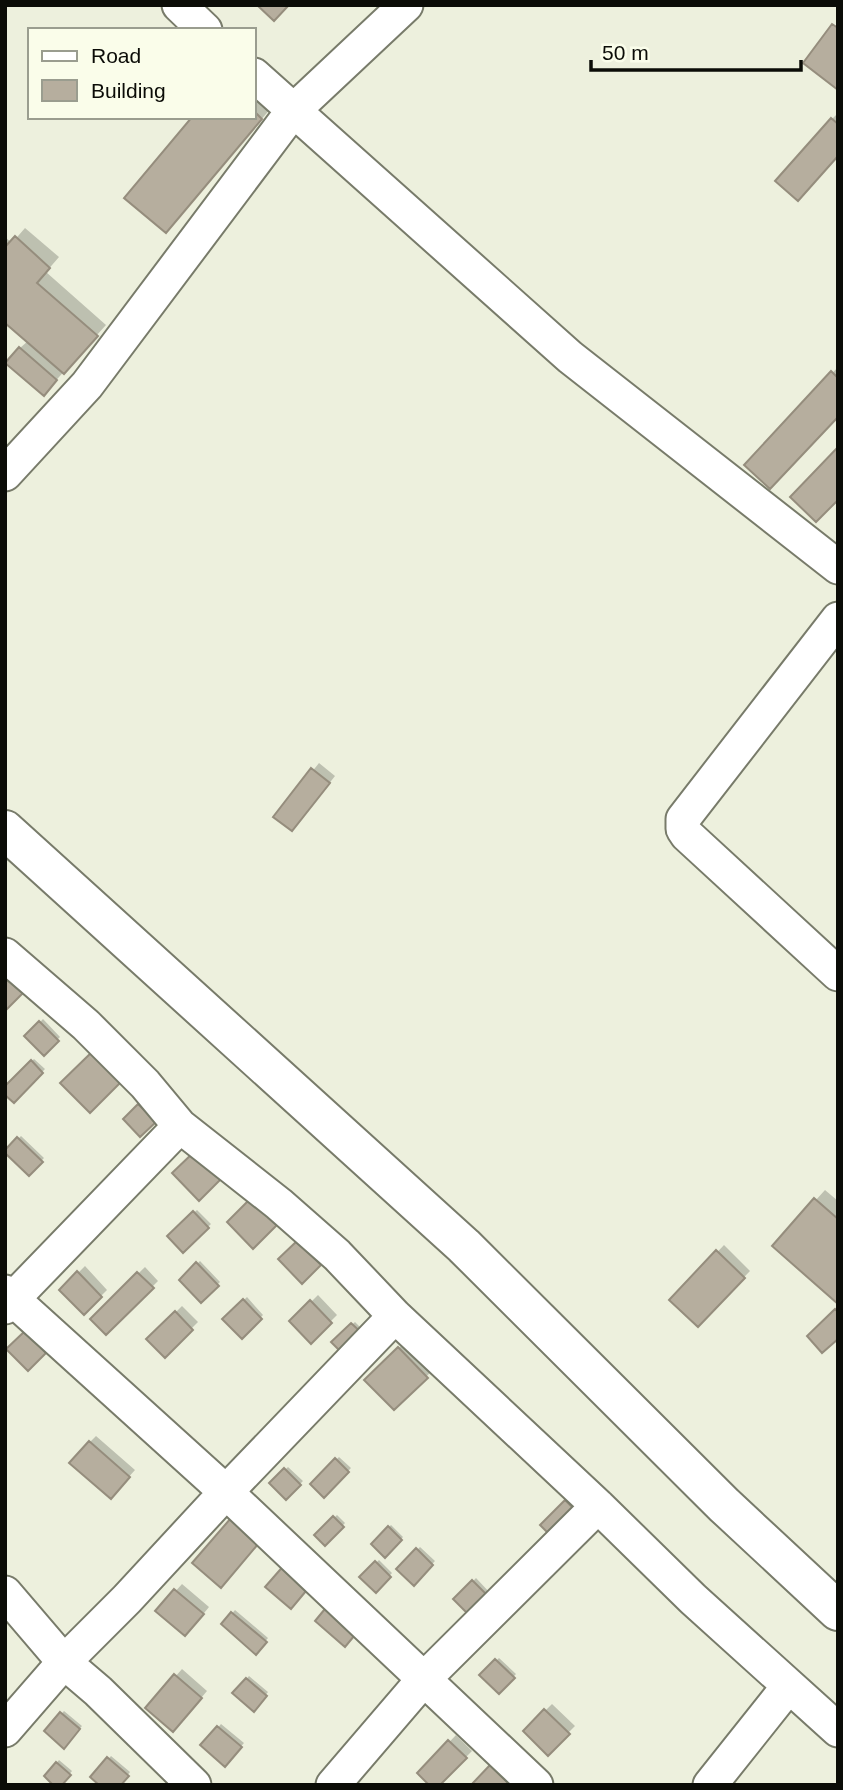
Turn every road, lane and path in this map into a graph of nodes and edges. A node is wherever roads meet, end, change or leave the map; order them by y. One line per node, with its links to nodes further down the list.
1 (179, 5): 3 (street)
2 (406, 5): 5 (street)
3 (203, 28)
4 (256, 77): 5 (street)
5 (292, 112): 6 (street); 7 (street)
6 (5, 474)
7 (838, 567)
8 (838, 619): 11 (street)
9 (5, 830): 18 (street)
10 (5, 955): 12 (street)
11 (838, 974)
12 (180, 1126): 13 (street); 14 (street)
13 (8, 1299): 15 (street)
14 (395, 1316): 15 (street); 16 (street)
15 (226, 1492): 19 (street); 20 (street)
16 (598, 1506): 20 (street); 21 (street)
17 (5, 1593): 19 (street)
18 (838, 1611)
19 (64, 1662): 22 (street); 24 (street)
20 (423, 1680): 25 (street); 26 (street)
21 (788, 1687): 23 (street); 27 (street)
22 (5, 1730)
23 (838, 1730)
24 (194, 1785)
25 (333, 1785)
26 (536, 1785)
27 (710, 1785)

